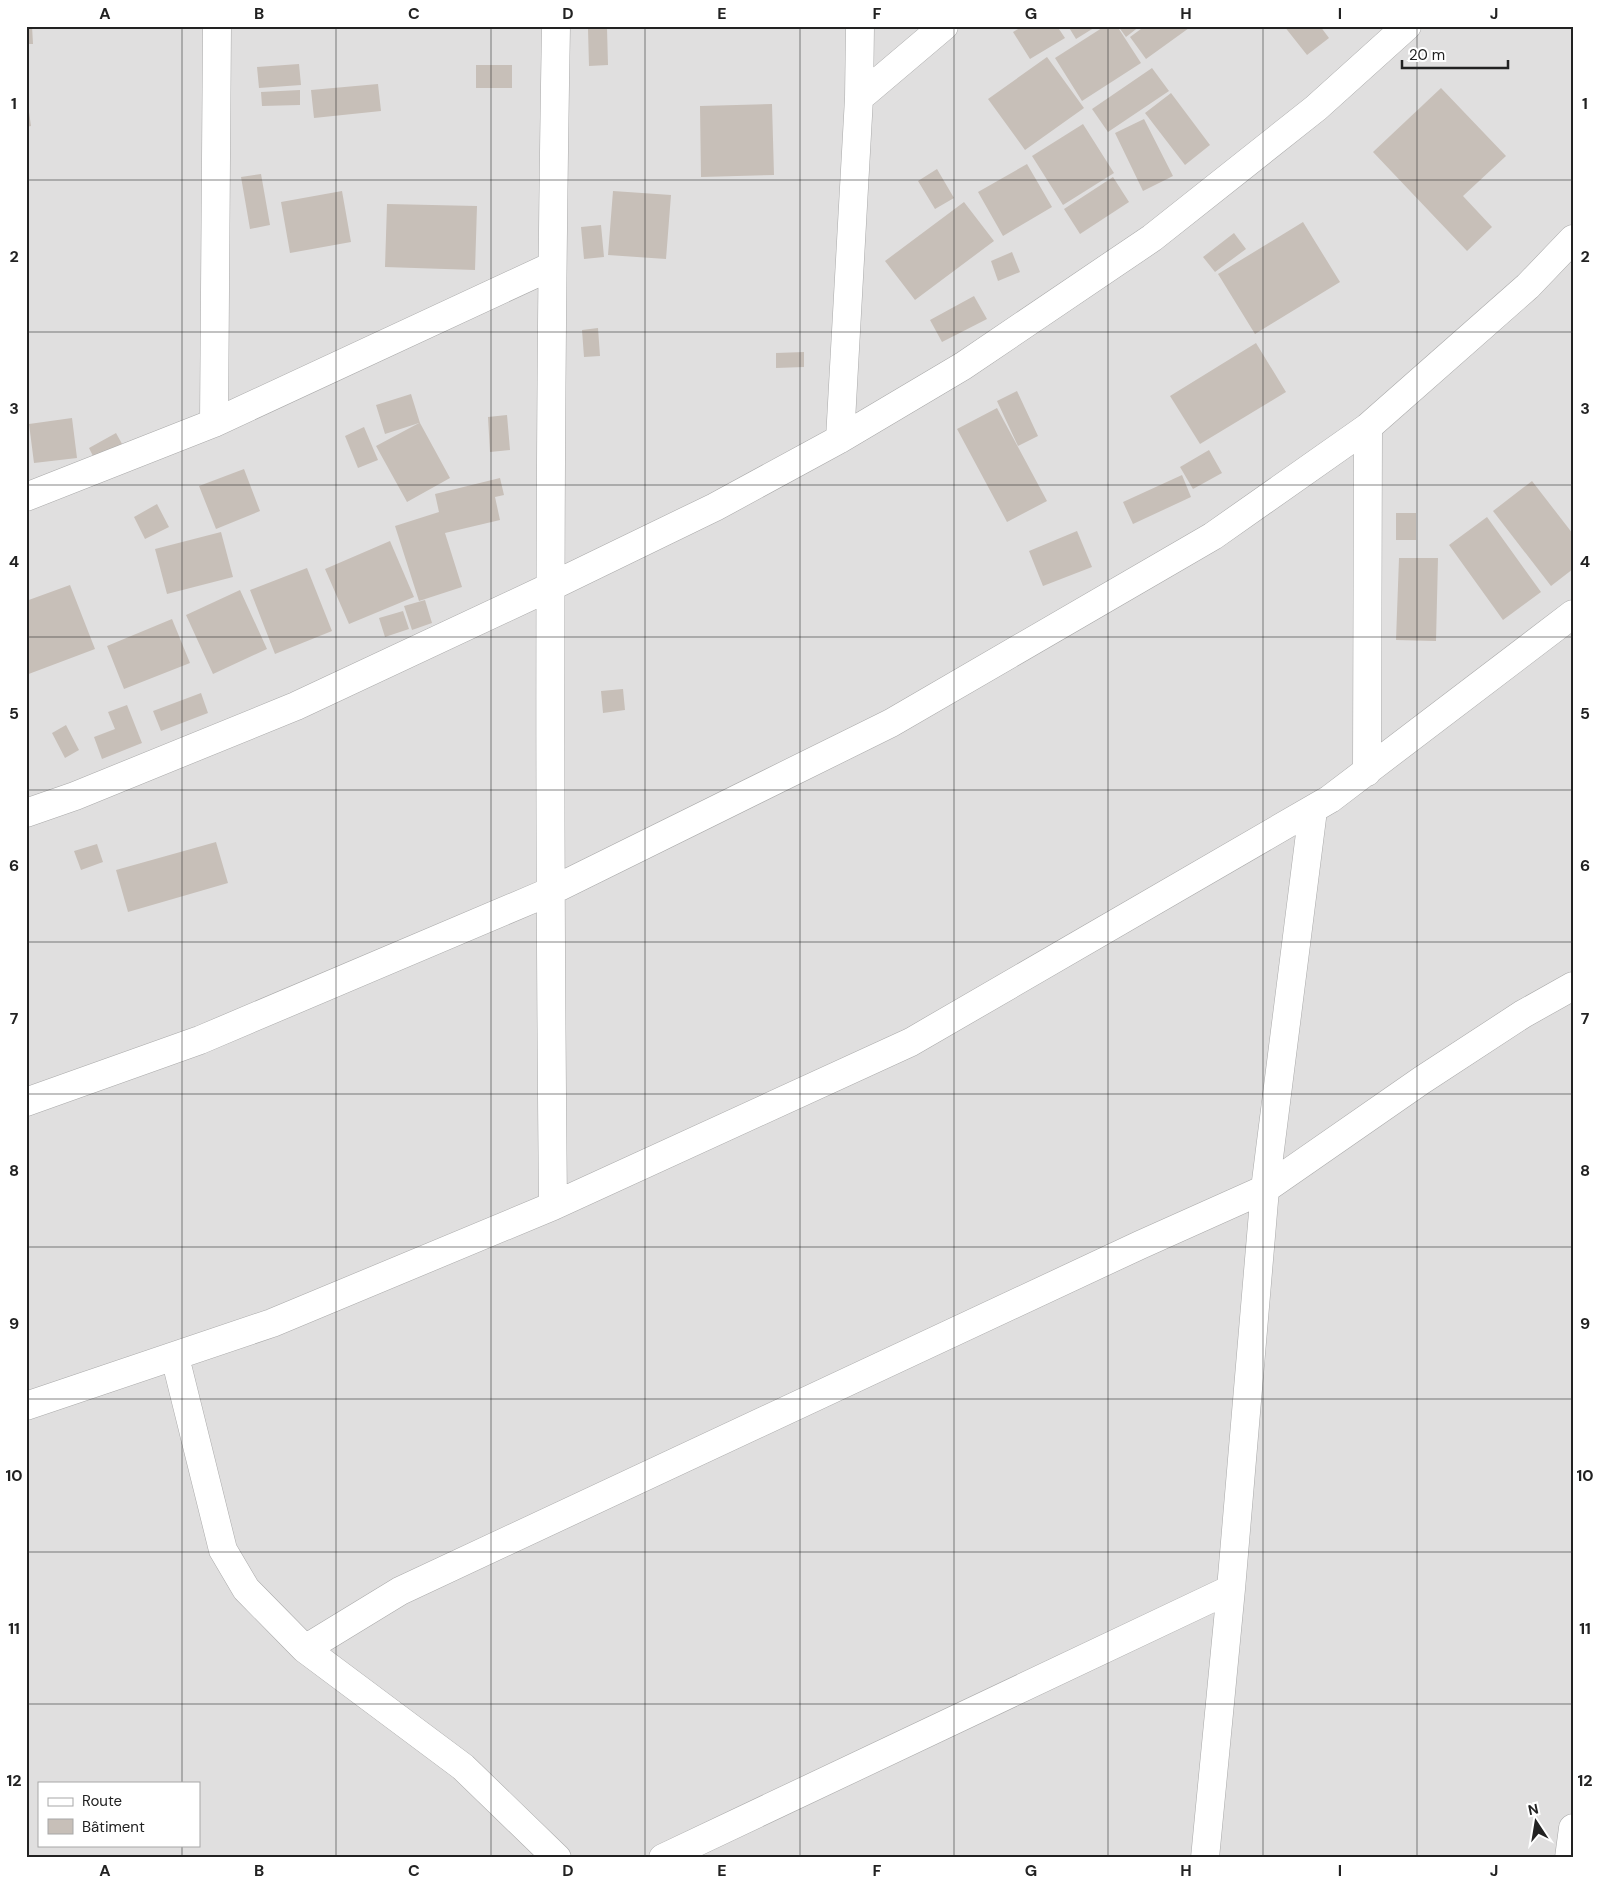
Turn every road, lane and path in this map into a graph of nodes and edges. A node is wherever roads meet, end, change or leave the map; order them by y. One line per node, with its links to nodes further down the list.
1 (217, 26): 9 (street)
2 (556, 26): 8 (street)
3 (860, 26): 6 (street)
4 (944, 26): 6 (street)
5 (1407, 26): 11 (street)
6 (859, 98): 11 (street)
7 (1573, 239): 10 (street)
8 (552, 266): 9 (street); 13 (street)
9 (214, 423): 12 (street)
10 (1368, 427): 15 (street); 18 (street)
11 (840, 439): 13 (street)
12 (26, 497)
13 (550, 587): 17 (street); 18 (street)
14 (1573, 614): 15 (street)
15 (1367, 772): 16 (street)
16 (1312, 810): 21 (street); 22 (street)
17 (26, 813)
18 (549, 892): 20 (street); 22 (street)
19 (1573, 986): 21 (street)
20 (26, 1102)
21 (1265, 1189): 25 (street); 26 (street)
22 (553, 1206): 23 (street)
23 (175, 1357): 24 (street); 26 (street)
24 (26, 1406)
25 (1231, 1589): 29 (street); 30 (street)
26 (305, 1649): 28 (street)
27 (1573, 1828): 31 (street)
28 (557, 1858)
29 (663, 1858)
30 (1205, 1858)
31 (1569, 1858)

